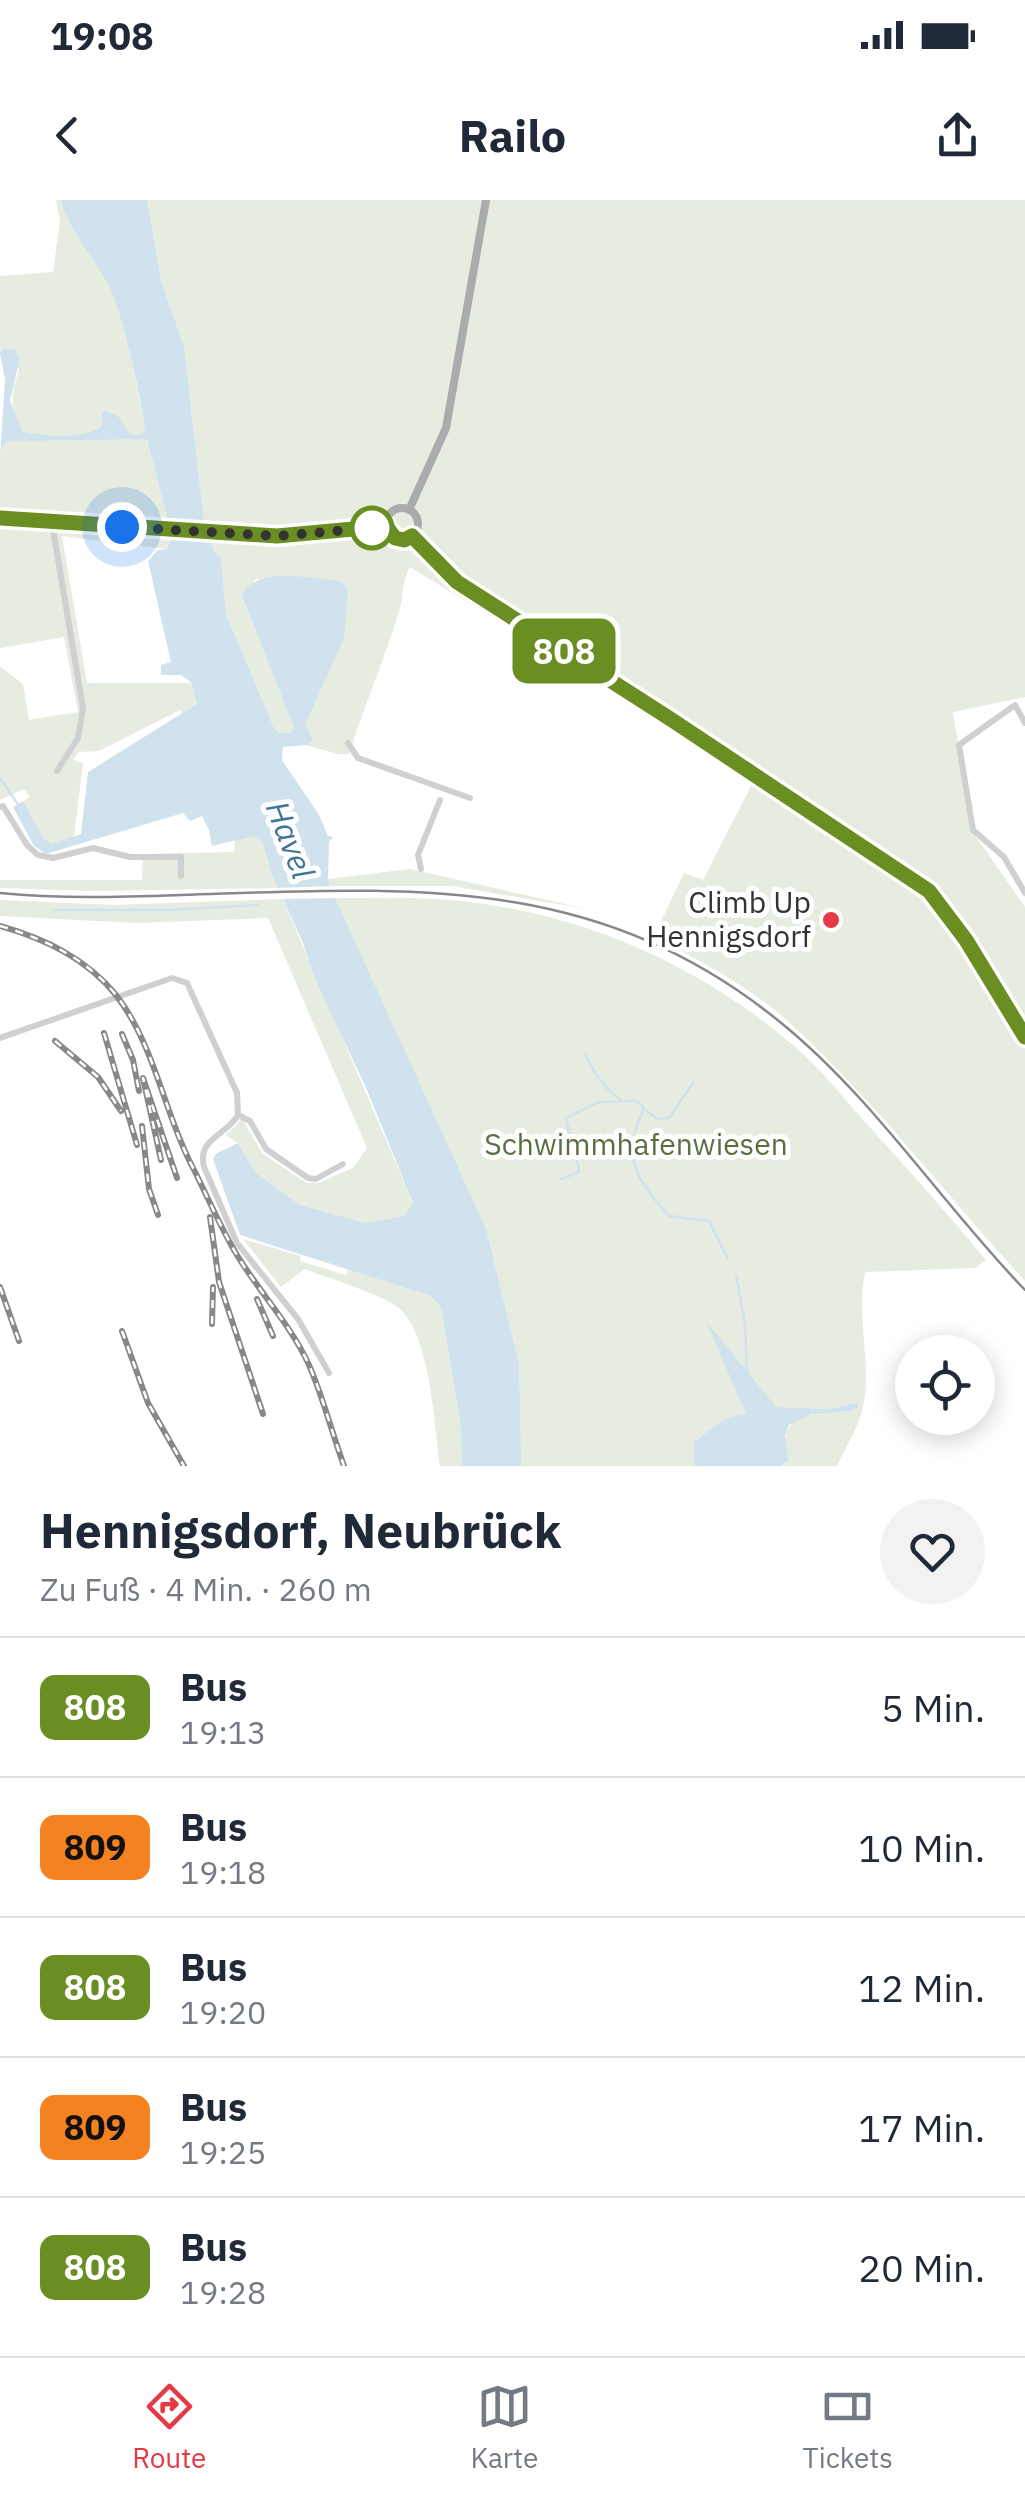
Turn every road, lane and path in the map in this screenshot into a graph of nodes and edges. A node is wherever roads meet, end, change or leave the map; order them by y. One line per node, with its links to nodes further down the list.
1 (486, 200): 2 (main road)
2 (409, 510): 5 (main road); 6 (main road)
3 (0, 518): 4 (main road)
4 (52, 523): 5 (main road); 9 (street)
5 (386, 526): 6 (main road)
6 (412, 536): 17 (main road)
7 (1025, 723): 15 (street)
8 (348, 743): 10 (street)
9 (58, 771)
10 (470, 798)
11 (440, 800): 13 (street)
12 (1, 806): 14 (street)
13 (422, 869)
14 (181, 876)
15 (1025, 893)
16 (0, 1038): 18 (street)
17 (1025, 1038)
18 (238, 1116): 19 (street); 20 (street)
19 (343, 1164)
20 (328, 1373)

